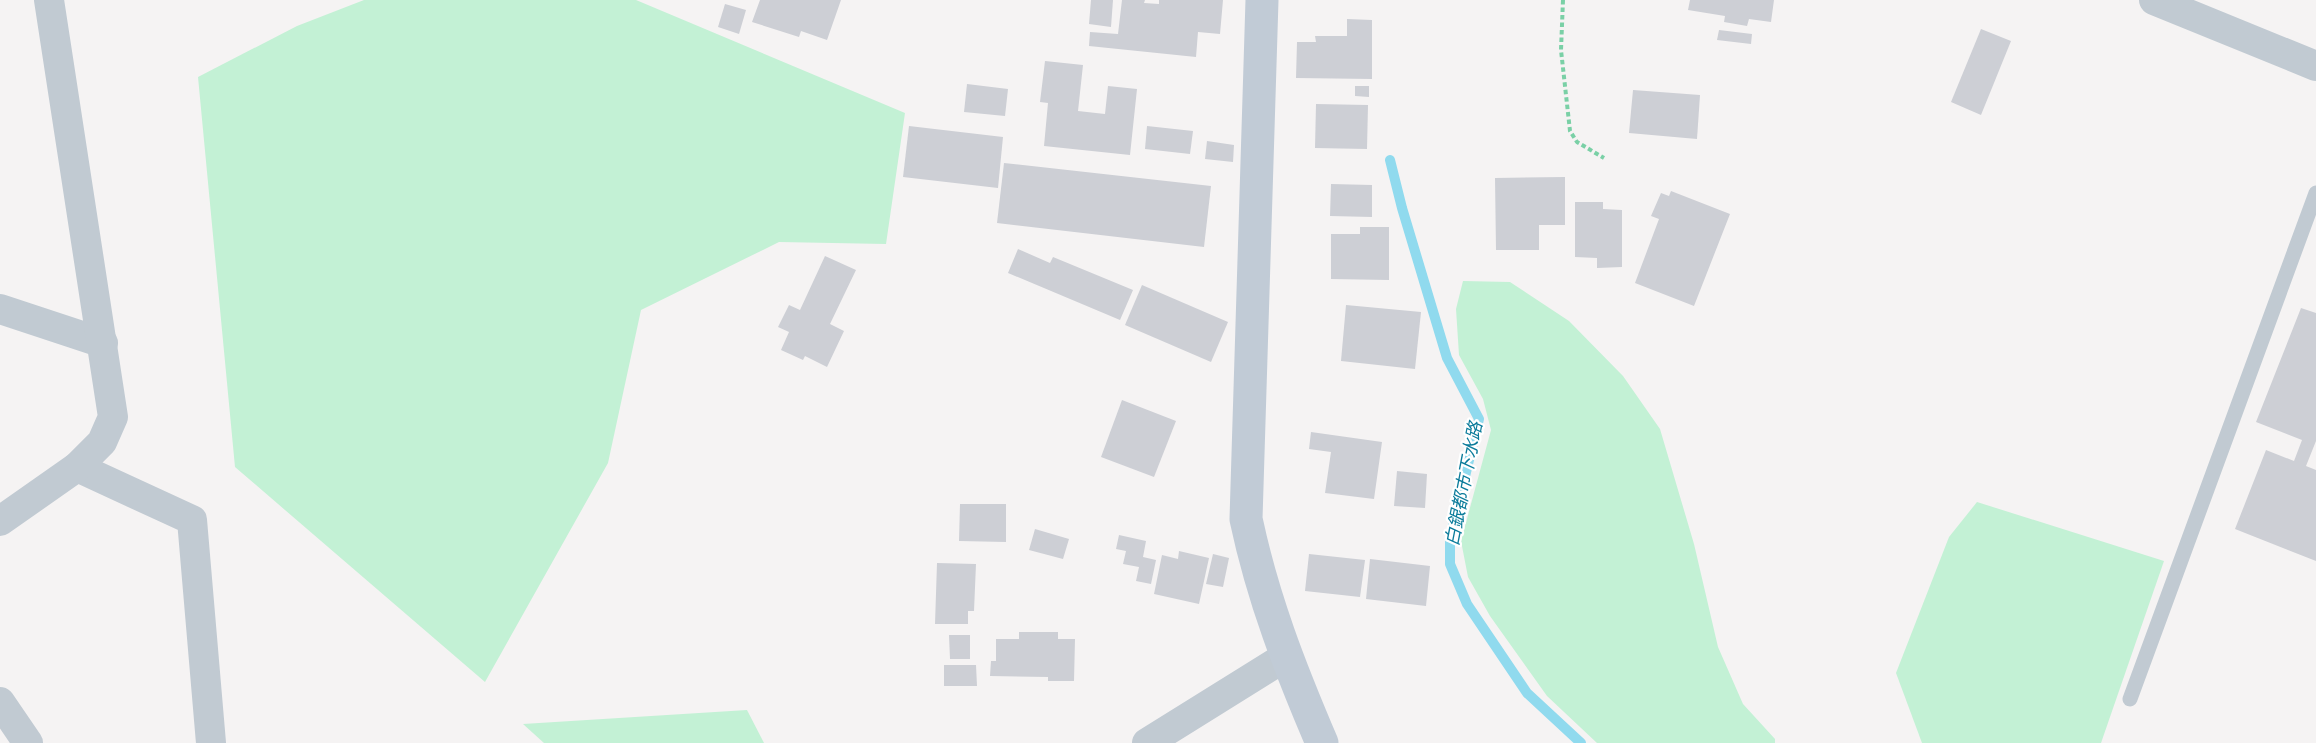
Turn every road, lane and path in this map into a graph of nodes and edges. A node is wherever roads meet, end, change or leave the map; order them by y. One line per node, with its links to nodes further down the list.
1 (49, 0): 9 (street)
2 (1262, 0): 12 (street)
3 (1563, 0): 6 (path)
4 (2154, 0): 5 (street)
5 (2316, 66)
6 (1604, 158)
7 (2316, 193): 13 (lane)
8 (0, 309): 9 (street)
9 (103, 343): 10 (street)
10 (77, 467): 11 (street); 16 (street)
11 (0, 521)
12 (1285, 657): 17 (street); 18 (street)
13 (2130, 699)
14 (0, 702): 15 (street)
15 (28, 743)
16 (211, 743)
17 (1147, 743)
18 (1322, 743)

